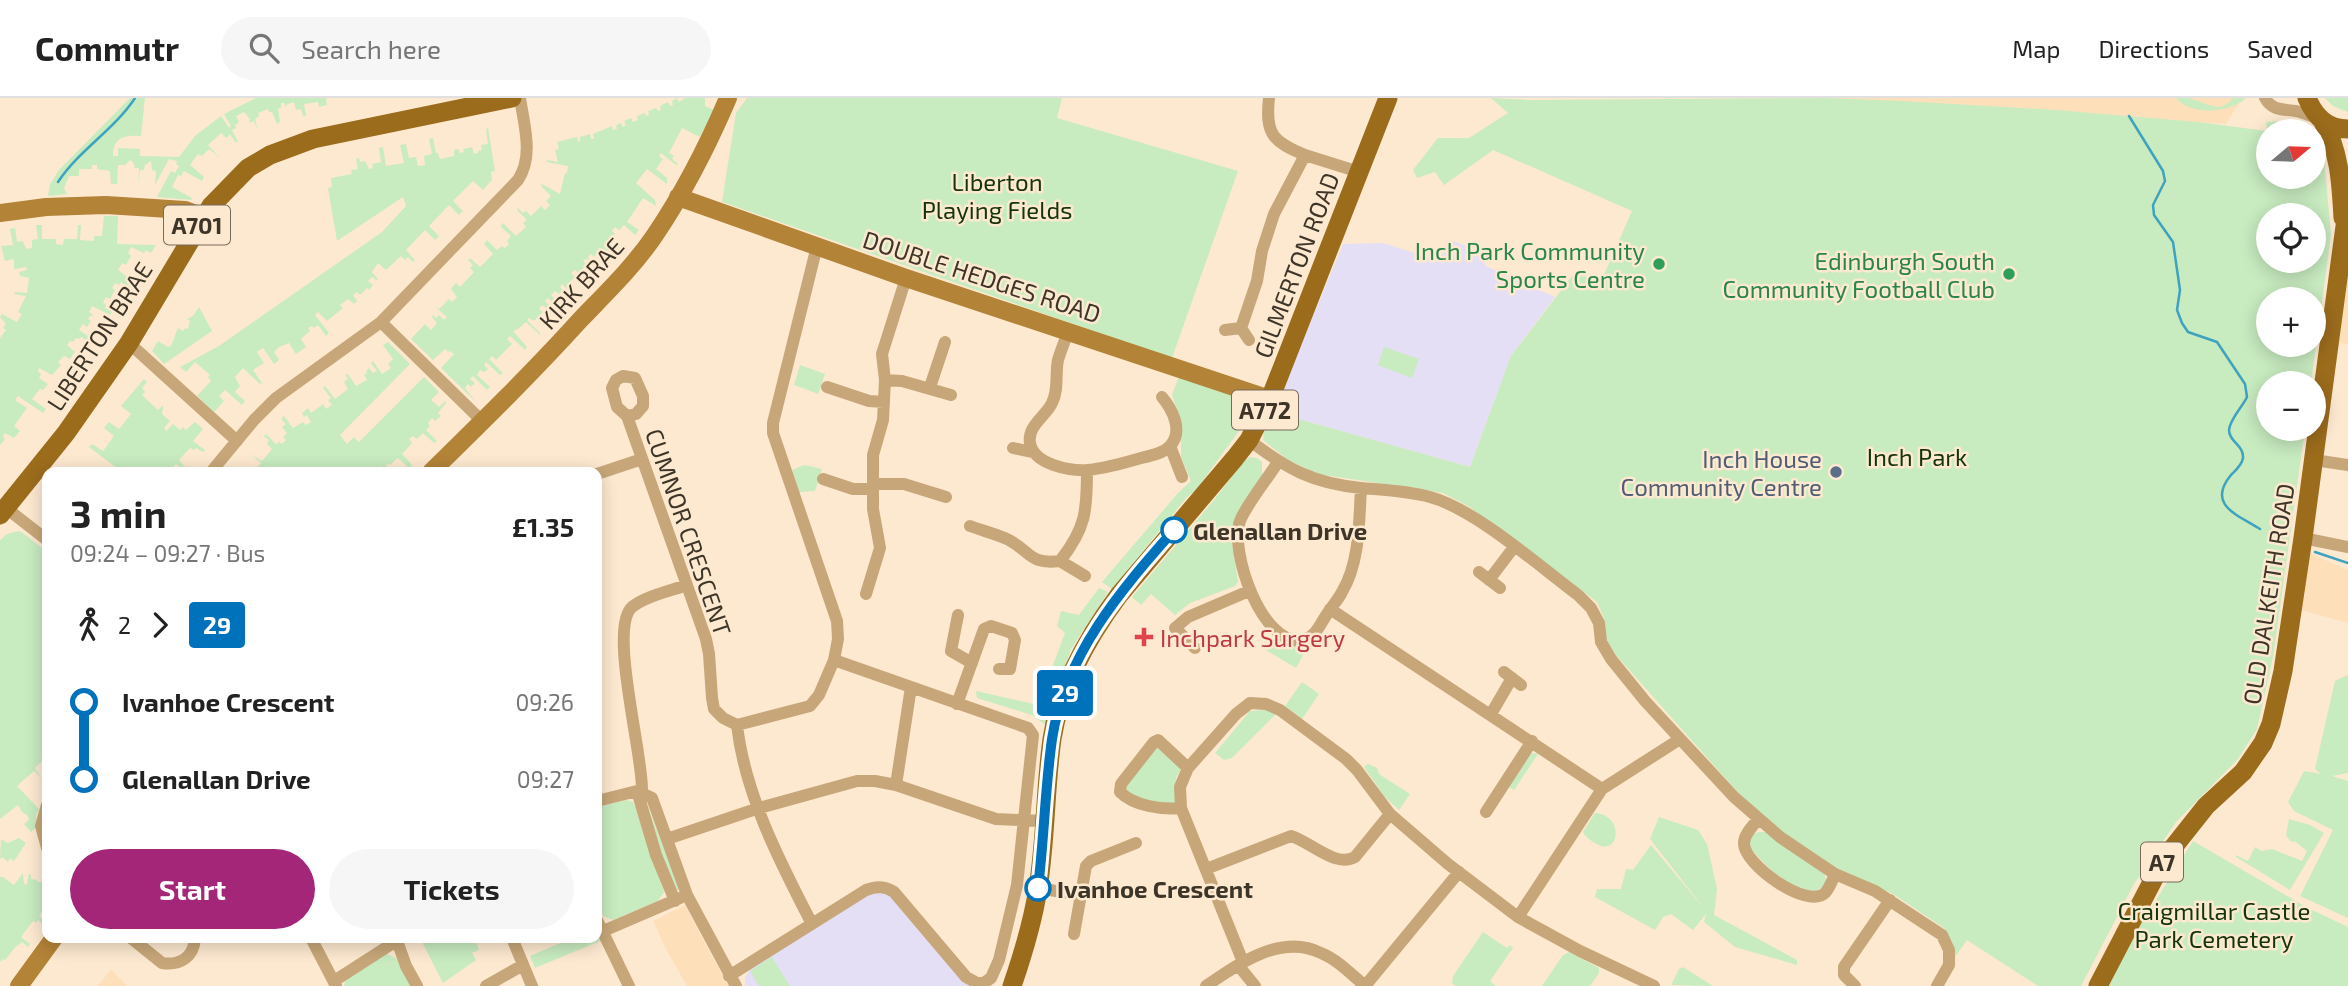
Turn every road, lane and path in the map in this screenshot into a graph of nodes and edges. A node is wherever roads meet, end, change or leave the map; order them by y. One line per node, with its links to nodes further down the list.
1 (512, 98): 18 (main road, LIBERTON BRAE / A701)
2 (520, 98): 22 (street)
3 (728, 98): 15 (street, KIRK BRAE)
4 (1269, 98): 13 (street)
5 (1388, 98): 14 (main road, GILMERTON ROAD / A772)
6 (2265, 98): 8 (street)
7 (2307, 98): 9 (main road, A7)
8 (2318, 119)
9 (2320, 119)
10 (2326, 122): 12 (main road)
11 (2326, 129): 19 (main road, OLD DALKEITH ROAD / A7)
12 (2348, 129)
13 (1305, 155): 14 (street); 23 (street)
14 (1359, 172): 34 (main road, GILMERTON ROAD / A772)
15 (678, 197): 20 (street, DOUBLE HEDGES ROAD); 37 (street, KIRK BRAE)
16 (2348, 204): 19 (main road, OLD DALKEITH ROAD / A7)
17 (0, 213): 18 (street)
18 (203, 217): 28 (main road, LIBERTON BRAE / A701)
19 (2344, 240): 44 (main road, OLD DALKEITH ROAD / A7)
20 (817, 246): 21 (street, DOUBLE HEDGES ROAD); 71 (street)
21 (906, 278): 24 (street, DOUBLE HEDGES ROAD); 29 (street)
22 (382, 322): 37 (street); 39 (street)
23 (1241, 328): 25 (street); 26 (street)
24 (1069, 330): 34 (street, DOUBLE HEDGES ROAD); 42 (street)
25 (1225, 330)
26 (1249, 340)
27 (944, 342): 31 (street)
28 (129, 343): 39 (street); 56 (main road, LIBERTON BRAE / A701)
29 (885, 380): 31 (street); 35 (street)
30 (827, 387): 35 (street)
31 (930, 387): 32 (street)
32 (951, 394)
33 (1162, 397): 40 (street)
34 (1270, 399): 38 (main road, GILMERTON ROAD / A772)
35 (884, 402): 53 (street)
36 (627, 416): 43 (street, CUMNOR CRESCENT)
37 (483, 422): 48 (street, KIRK BRAE)
38 (1249, 440): 45 (street); 92 (main road, GILMERTON ROAD / A772)
39 (237, 441): 47 (street)
40 (1170, 446): 49 (street); 51 (street)
41 (1013, 448): 42 (street)
42 (1032, 452): 49 (street)
43 (642, 459): 50 (street); 64 (street, CUMNOR CRESCENT)
44 (2314, 460): 46 (street); 59 (main road, OLD DALKEITH ROAD / A7)
45 (1278, 463): 54 (street); 66 (street)
46 (2348, 465)
47 (215, 467)
48 (436, 467)
49 (1087, 470): 62 (street)
50 (602, 472)
51 (1182, 477)
52 (823, 479): 53 (street)
53 (873, 487): 55 (street); 67 (street)
54 (1361, 488): 60 (street); 68 (street)
55 (946, 497)
56 (2, 512): 58 (street)
57 (970, 526): 62 (street)
58 (42, 537)
59 (2303, 538): 61 (street); 132 (main road, OLD DALKEITH ROAD / A7)
60 (1514, 547): 65 (street); 79 (street)
61 (2348, 547)
62 (1060, 561): 63 (street)
63 (1085, 576)
64 (687, 585): 78 (street, CUMNOR CRESCENT); 84 (street)
65 (1500, 588)
66 (1249, 591): 68 (street); 70 (street)
67 (866, 594)
68 (1330, 609): 77 (street)
69 (958, 615): 72 (street)
70 (1195, 648)
71 (834, 660): 75 (street); 78 (street)
72 (972, 663): 73 (street); 76 (street)
73 (999, 669)
74 (1513, 679): 77 (street)
75 (911, 687): 76 (street); 82 (street)
76 (957, 704): 91 (street)
77 (1491, 714): 80 (street)
78 (737, 725): 86 (street)
79 (1680, 739): 83 (street); 90 (street)
80 (1532, 741): 83 (street); 88 (street)
81 (1188, 768): 87 (street); 87 (street); 89 (street)
82 (896, 785): 86 (street); 91 (street)
83 (1602, 789): 102 (street)
84 (640, 792): 85 (street); 93 (street); 100 (street)
85 (602, 800)
86 (759, 808): 93 (street); 103 (street)
87 (1181, 808): 95 (street)
88 (1486, 812)
89 (1390, 814): 95 (street); 96 (street)
90 (1758, 819): 97 (street); 97 (street)
91 (1024, 821): 92 (street); 103 (street)
92 (1045, 821): 98 (main road, GILMERTON ROAD / A772)
93 (667, 839): 100 (street)
94 (1136, 843): 99 (street)
95 (1206, 869): 114 (street)
96 (1459, 872): 102 (street); 128 (street)
97 (1835, 874): 101 (street)
98 (1038, 888): 99 (street); 124 (main road, GILMERTON ROAD / A772)
99 (1080, 895): 106 (street)
100 (681, 898): 104 (street); 117 (street)
101 (1890, 900): 130 (street); 131 (street)
102 (1518, 917): 129 (street)
103 (812, 924): 117 (street)
104 (602, 925)
105 (602, 932): 123 (street)
106 (1074, 934)
107 (50, 943): 119 (street)
108 (137, 943): 109 (street)
109 (193, 943)
110 (314, 943): 118 (street)
111 (392, 943): 118 (street)
112 (397, 943): 120 (street)
113 (514, 943): 115 (street)
114 (1240, 964): 116 (street); 127 (street); 128 (street)
115 (523, 965): 121 (street); 122 (street)
116 (1222, 975): 125 (street); 126 (street)
117 (732, 981)
118 (335, 984)
119 (19, 986)
120 (417, 986)
121 (486, 986)
122 (533, 986)
123 (629, 986)
124 (1012, 986)
125 (1206, 986)
126 (1231, 986)
127 (1255, 986)
128 (1365, 986)
129 (1654, 986)
130 (1855, 986)
131 (1937, 986)
132 (2098, 986)

